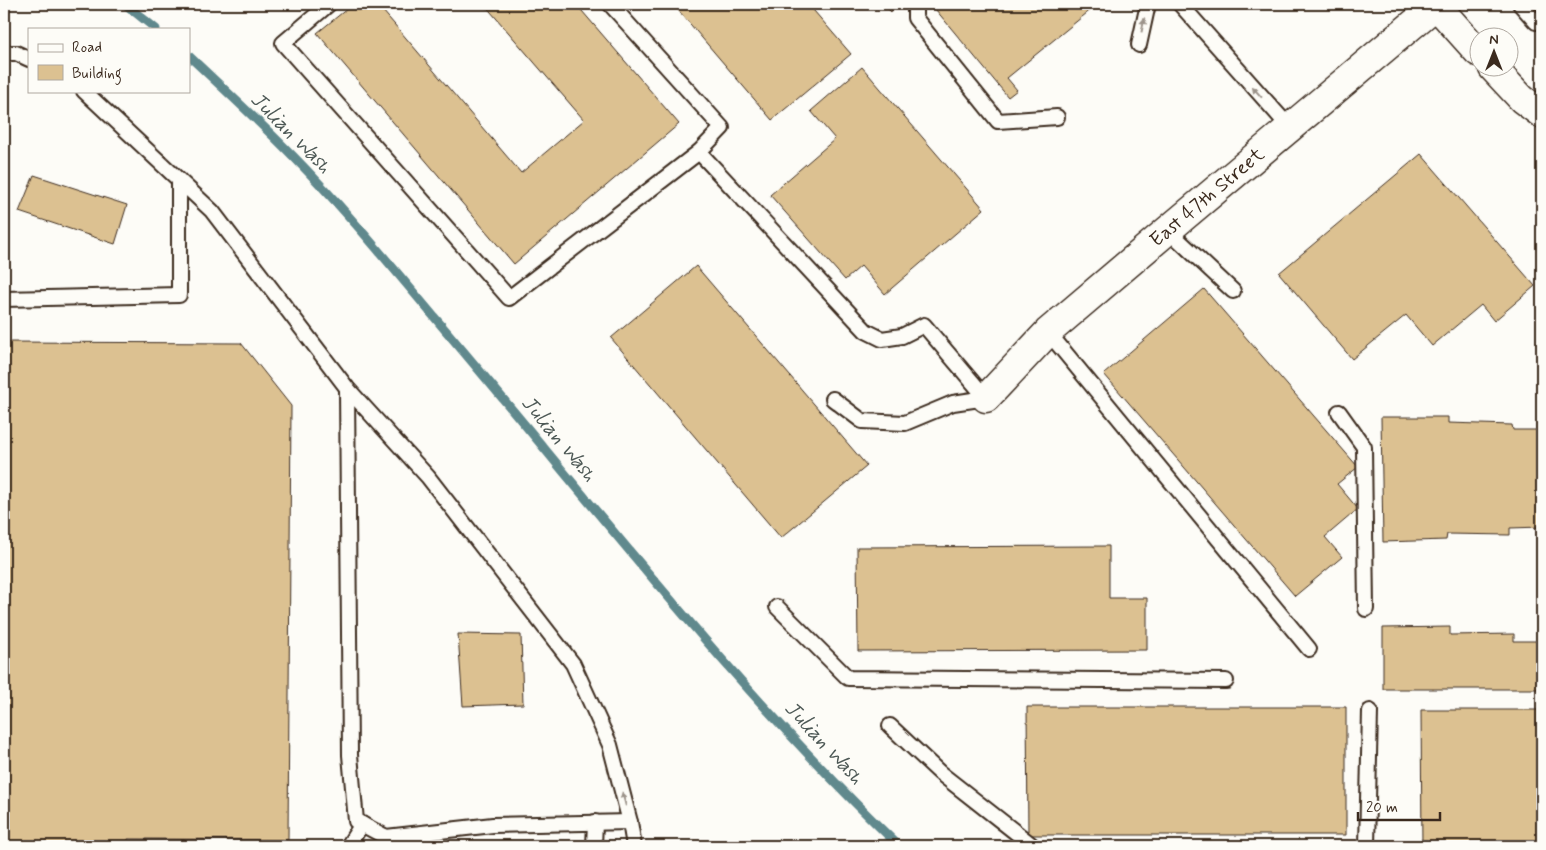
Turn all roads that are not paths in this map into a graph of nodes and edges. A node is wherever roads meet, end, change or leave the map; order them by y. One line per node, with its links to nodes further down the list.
1 (329, 4): 18 (lane)
2 (610, 4): 18 (lane)
3 (915, 4): 16 (lane)
4 (1148, 4): 10 (lane, one-way to 4)
5 (1180, 4): 17 (lane, one-way to 5)
6 (1436, 4): 9 (street); 17 (street, East 47th Street)
7 (1520, 4): 8 (lane)
8 (1536, 22)
9 (1468, 41)
10 (1139, 45)
11 (4, 53): 12 (lane)
12 (28, 59)
13 (1502, 78): 15 (street)
14 (85, 92): 19 (lane)
15 (1542, 114)
16 (1057, 117)
17 (1290, 128): 20 (street, East 47th Street)
18 (699, 152): 25 (lane)
19 (178, 180): 22 (lane); 24 (lane)
20 (1168, 230): 21 (lane); 23 (street, East 47th Street)
21 (1233, 291)
22 (4, 299)
23 (1048, 332): 25 (street, East 47th Street); 30 (lane)
24 (346, 388): 35 (lane, one-way to 24); 36 (lane)
25 (986, 398): 26 (lane)
26 (833, 399)
27 (1338, 412): 29 (lane)
28 (777, 607): 31 (lane)
29 (1366, 609)
30 (1309, 649)
31 (1226, 681)
32 (1370, 711): 41 (lane)
33 (890, 726): 40 (lane)
34 (595, 822): 35 (lane); 36 (lane); 38 (lane)
35 (630, 822): 39 (lane)
36 (362, 824): 37 (lane)
37 (348, 846)
38 (594, 846)
39 (634, 846)
40 (1033, 846)
41 (1368, 846)

